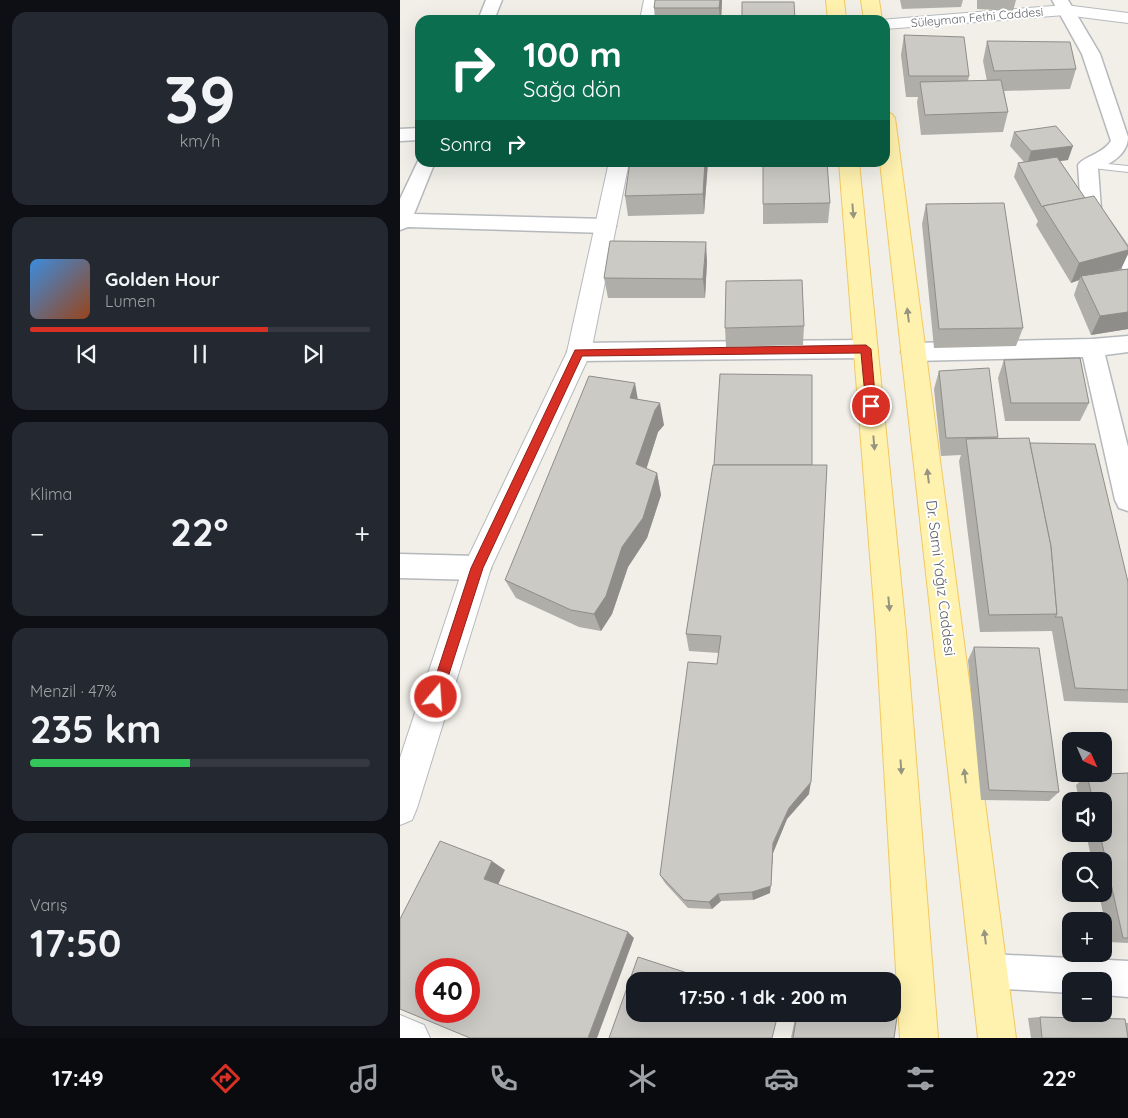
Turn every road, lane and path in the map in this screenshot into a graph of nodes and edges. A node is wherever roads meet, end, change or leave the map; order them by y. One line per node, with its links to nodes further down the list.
1 (494, 0): 6 (street)
2 (653, 0): 7 (street)
3 (835, 0): 8 (main road)
4 (870, 0): 9 (main road)
5 (1062, 5): 10 (street, Süleyman Fethi Caddesi); 11 (street, Süleyman Fethi Caddesi); 15 (street)
6 (488, 15)
7 (650, 15)
8 (836, 15)
9 (872, 15)
10 (1128, 18)
11 (890, 23)
12 (415, 134): 13 (street)
13 (400, 135)
14 (890, 160): 27 (main road, Dr. Sami Yağız Caddesi, one-way to 14)
15 (1088, 165): 19 (lane); 22 (street)
16 (424, 167): 20 (street)
17 (618, 167): 21 (street)
18 (849, 167): 25 (main road, one-way to 25)
19 (1128, 169)
20 (401, 221): 21 (street)
21 (606, 226): 26 (street)
22 (1128, 263)
23 (1128, 344): 24 (street)
24 (1092, 348): 27 (street); 28 (street)
25 (866, 349): 26 (street); 36 (main road, one-way to 36)
26 (579, 352): 30 (street)
27 (913, 352): 32 (main road, Dr. Sami Yağız Caddesi, one-way to 27)
28 (1128, 500)
29 (400, 566): 30 (street)
30 (477, 568): 31 (street)
31 (400, 808)
32 (990, 971): 33 (street); 37 (main road, Dr. Sami Yağız Caddesi)
33 (1128, 979)
34 (400, 1034): 35 (street)
35 (411, 1038)
36 (919, 1038)
37 (997, 1038)

